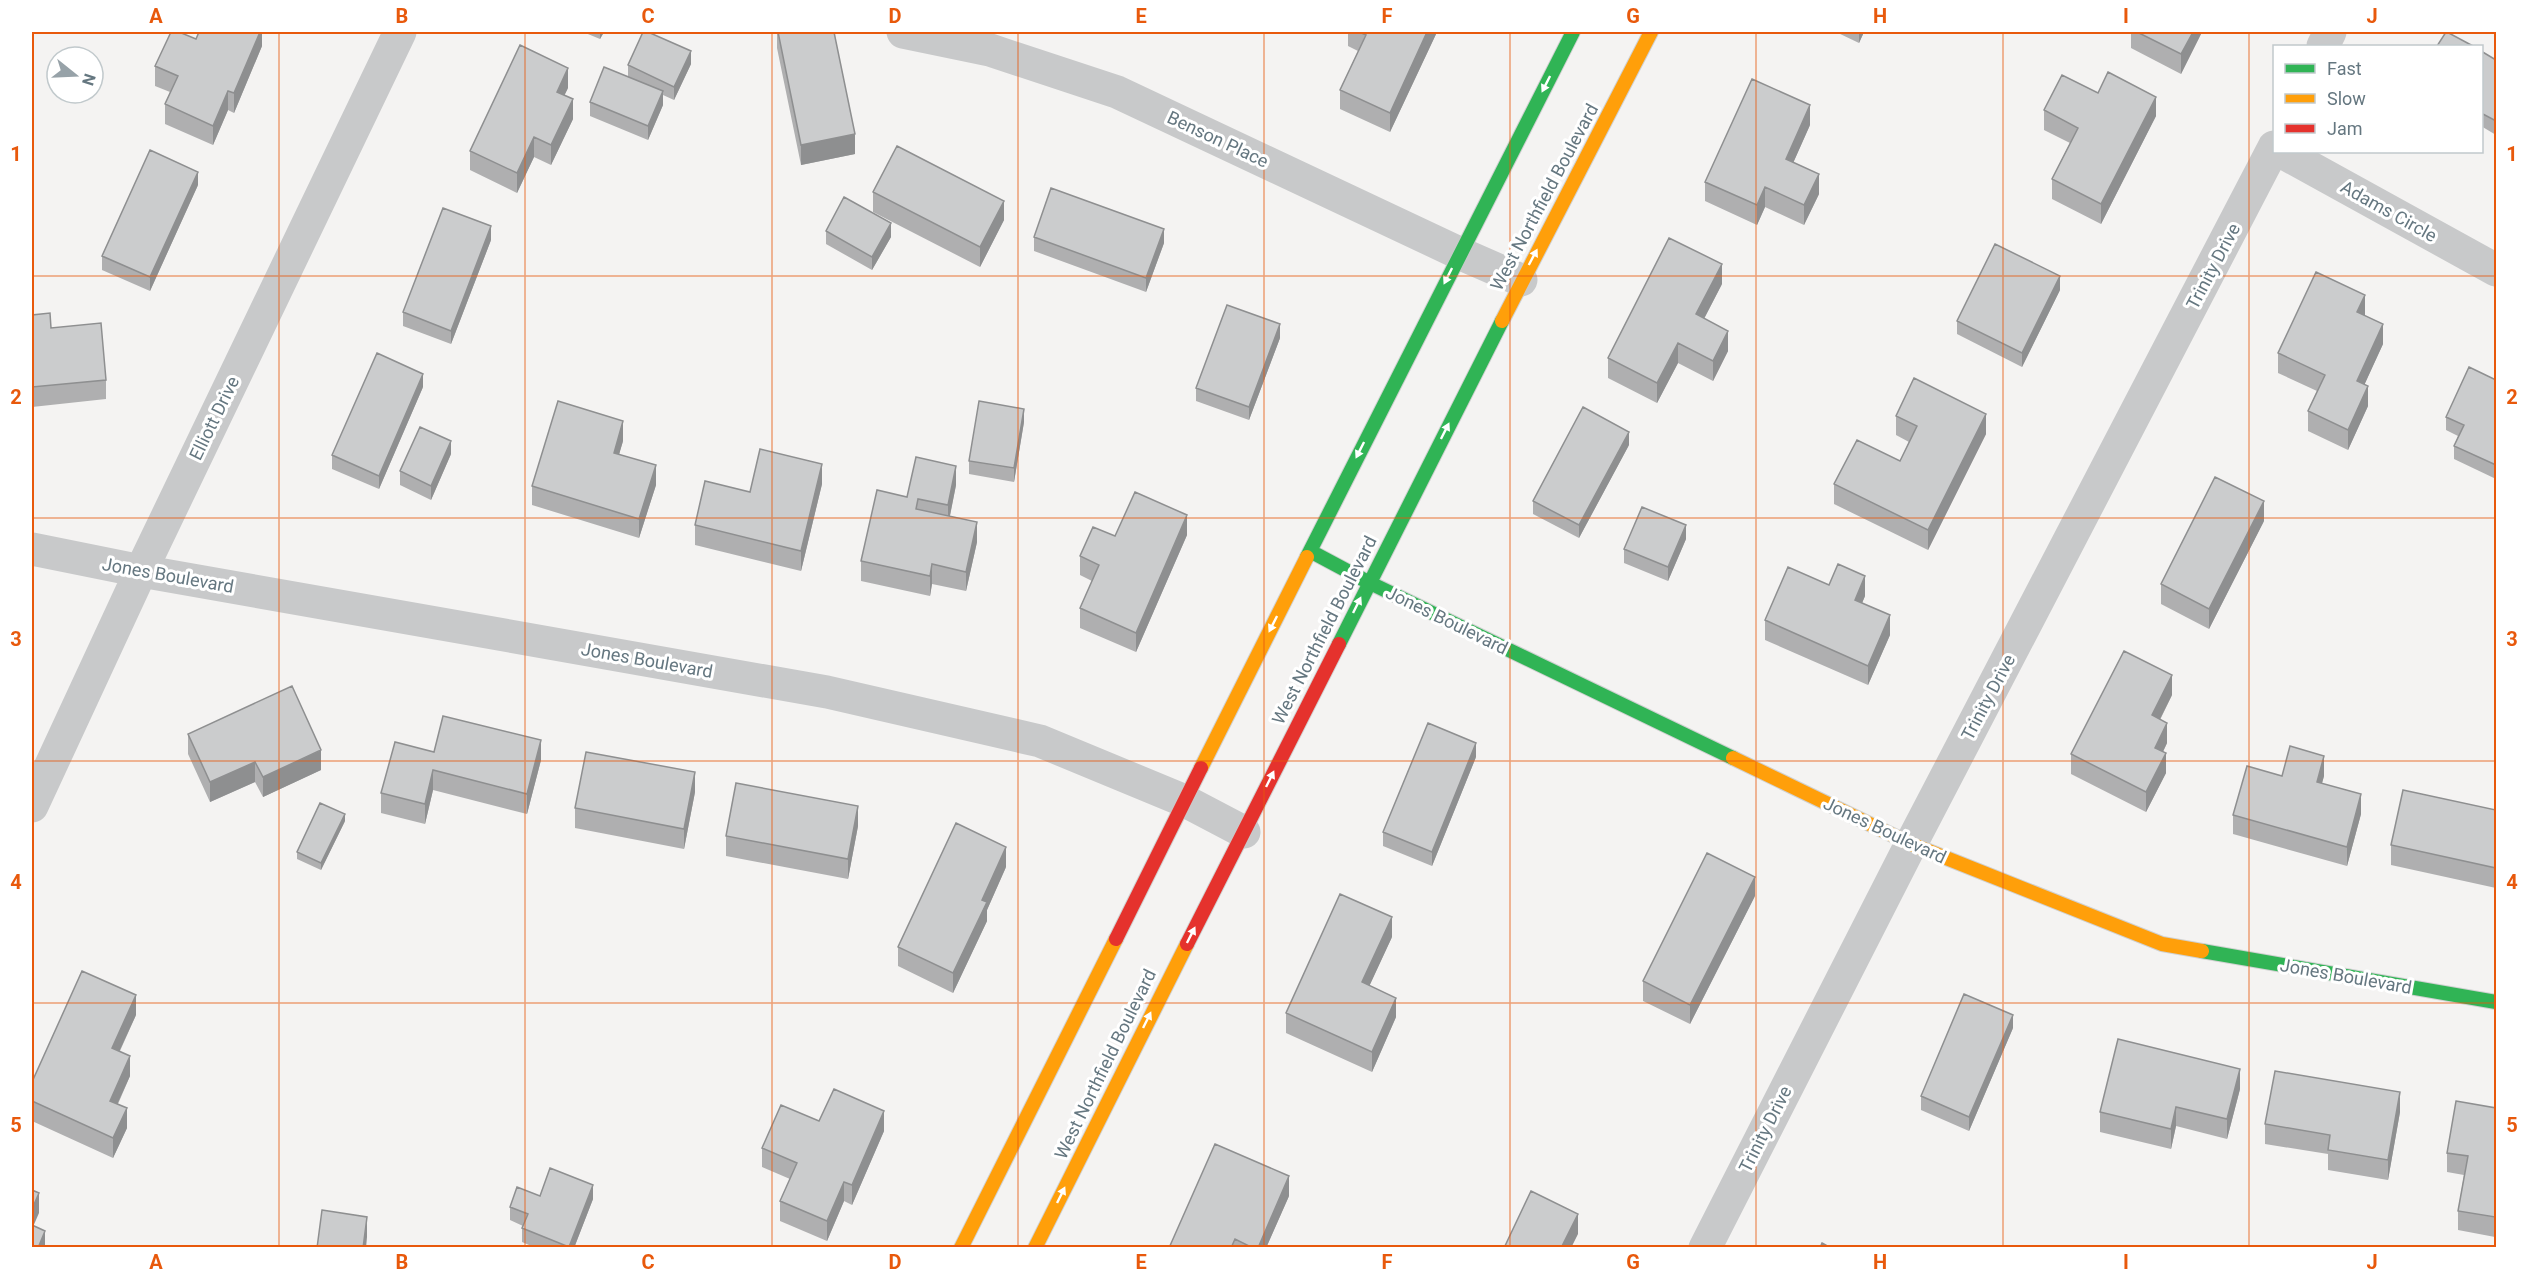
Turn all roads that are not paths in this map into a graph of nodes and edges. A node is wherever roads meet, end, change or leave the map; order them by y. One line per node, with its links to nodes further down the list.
1 (400, 32): 12 (street, Elliott Drive)
2 (903, 32): 7 (street, Benson Place)
3 (1573, 32): 7 (main road, one-way to 7)
4 (1651, 32): 9 (main road, West Northfield Boulevard, one-way to 4)
5 (2273, 149): 17 (street, Trinity Drive)
6 (2284, 153): 8 (street, Adams Circle)
7 (1459, 253): 9 (street, Benson Place); 11 (main road, one-way to 11)
8 (2496, 270)
9 (1521, 280): 13 (main road, West Northfield Boulevard, one-way to 9)
10 (32, 549): 12 (street, Jones Boulevard)
11 (1310, 551): 13 (main road, Jones Boulevard); 14 (main road, one-way to 14)
12 (141, 571): 14 (street, Jones Boulevard); 15 (street, Elliott Drive)
13 (1368, 582): 16 (main road, West Northfield Boulevard, one-way to 13); 17 (main road, Jones Boulevard)
14 (1185, 801): 16 (street, Jones Boulevard); 19 (main road)
15 (32, 806)
16 (1244, 832): 20 (main road, West Northfield Boulevard, one-way to 16)
17 (1911, 844): 18 (main road, Jones Boulevard); 21 (street, Trinity Drive)
18 (2496, 1002)
19 (961, 1248)
20 (1035, 1248)
21 (1705, 1248)

